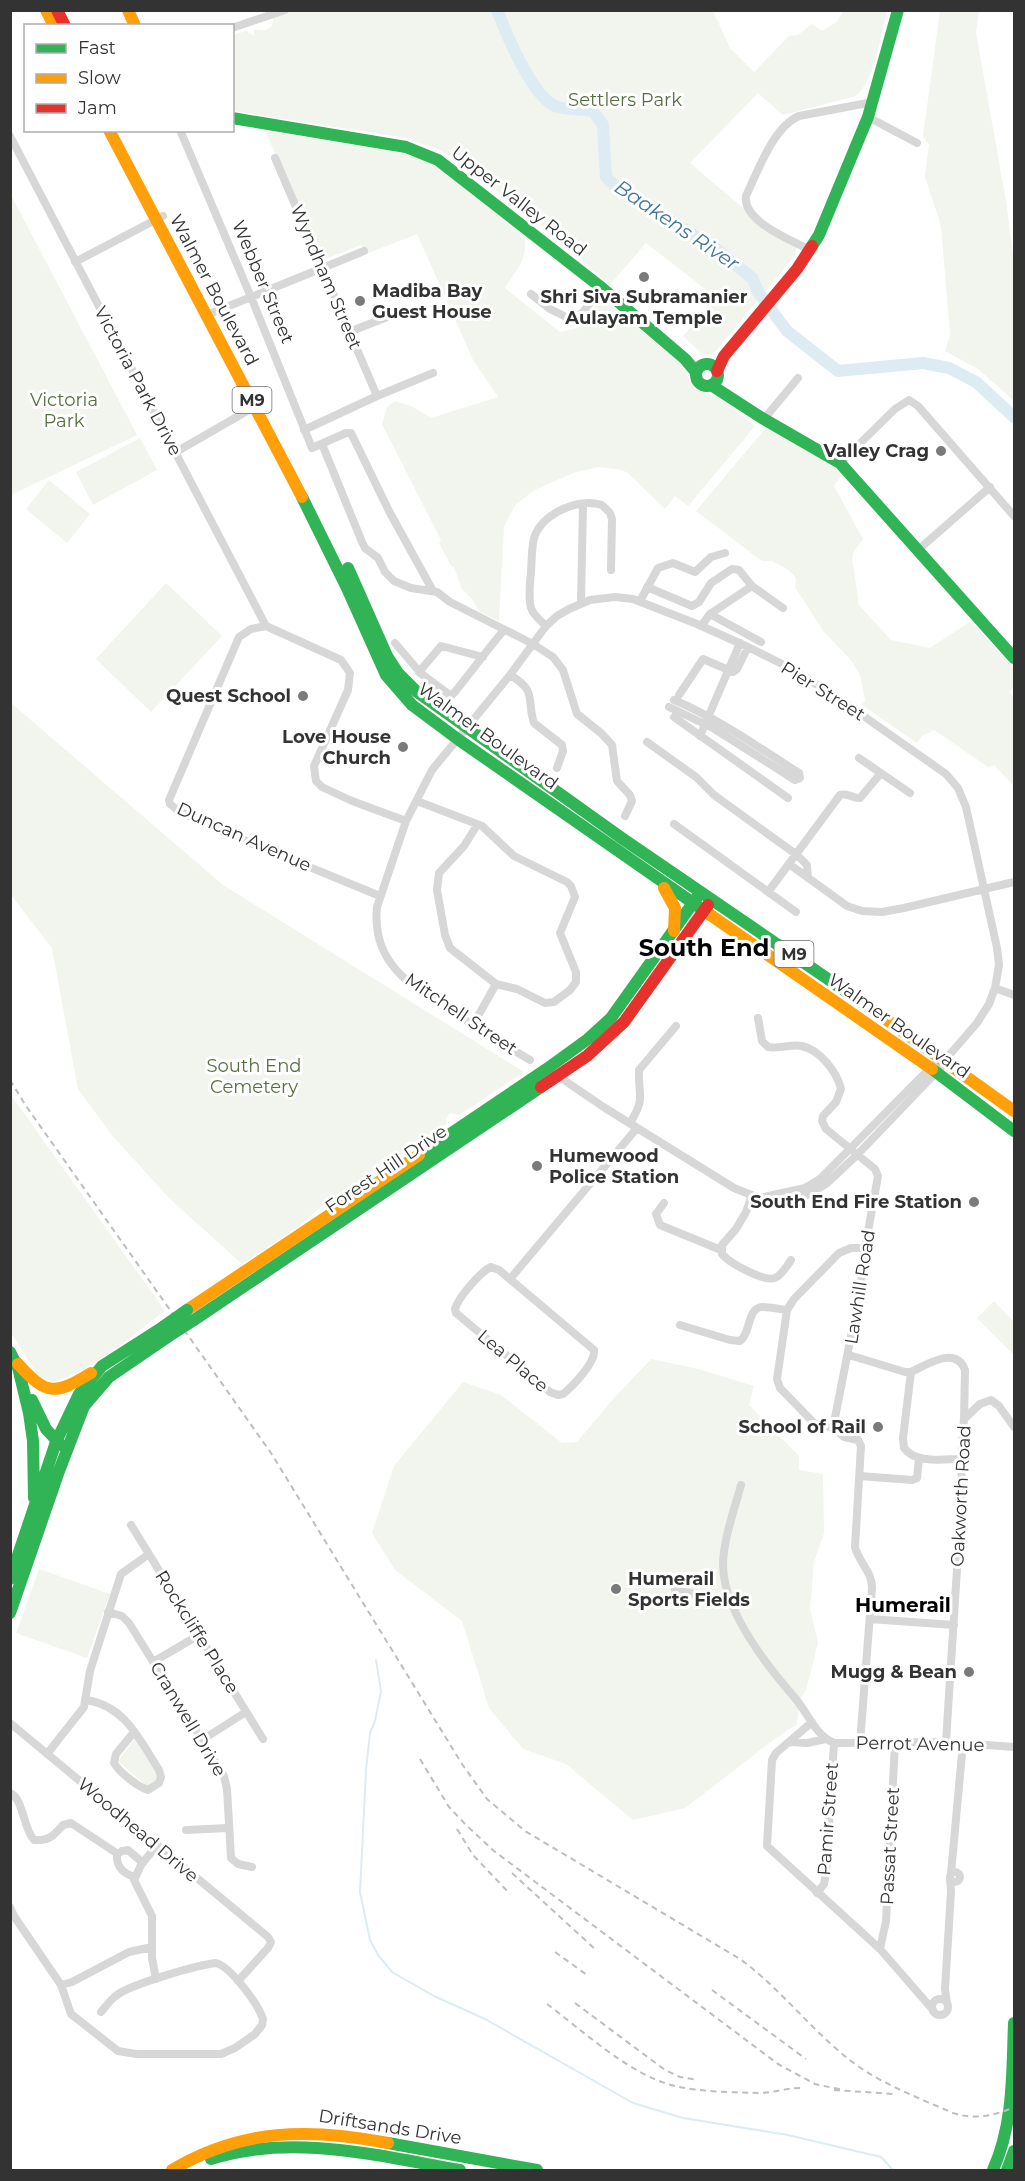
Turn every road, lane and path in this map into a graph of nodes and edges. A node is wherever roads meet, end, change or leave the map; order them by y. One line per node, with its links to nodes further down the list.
1 (46, 10): 6 (street)
2 (57, 10): 7 (street)
3 (128, 10): 8 (street)
4 (285, 10): 9 (street)
5 (898, 10): 10 (street)
6 (53, 24)
7 (64, 24)
8 (134, 24)
9 (234, 27)
10 (873, 102): 11 (street); 20 (street)
11 (868, 117): 17 (street); 20 (street)
12 (234, 118): 24 (street, Upper Valley Road)
13 (110, 132): 19 (street, Walmer Boulevard / M9)
14 (120, 132): 19 (street, Walmer Boulevard / M9)
15 (181, 132): 26 (street, Webber Street)
16 (10, 136): 22 (street, Victoria Park Drive)
17 (917, 143)
18 (275, 158): 23 (street, Wyndham Street)
19 (159, 218): 22 (street); 28 (street, Walmer Boulevard / M9)
20 (810, 250): 31 (street)
21 (364, 251): 23 (street)
22 (75, 262): 38 (street, Victoria Park Drive)
23 (322, 268): 26 (street); 29 (street, Wyndham Street)
24 (602, 288): 25 (street); 31 (street, Upper Valley Road)
25 (531, 294)
26 (251, 297): 28 (street); 36 (street, Webber Street)
27 (405, 310): 29 (street)
28 (210, 313): 34 (street, Walmer Boulevard / M9)
29 (349, 332): 33 (street, Wyndham Street)
30 (434, 373): 33 (street)
31 (708, 373): 35 (street, Upper Valley Road)
32 (798, 378): 35 (street)
33 (377, 396): 36 (street)
34 (258, 405): 38 (street); 68 (street, Walmer Boulevard / M9)
35 (764, 419): 39 (street, Upper Valley Road)
36 (304, 430): 37 (street, Webber Street)
37 (322, 444): 48 (street); 48 (street)
38 (176, 452): 53 (street, Victoria Park Drive)
39 (840, 463): 40 (street); 43 (street, Upper Valley Road)
40 (990, 487): 42 (street); 43 (street)
41 (583, 504): 45 (street); 50 (street); 54 (street)
42 (1014, 516)
43 (918, 550): 62 (street, Upper Valley Road)
44 (725, 553): 47 (street)
45 (611, 570)
46 (752, 586): 47 (street); 51 (street); 52 (street)
47 (647, 587): 49 (street)
48 (433, 591): 56 (street)
49 (640, 602): 50 (street, Pier Street); 55 (street, Pier Street)
50 (581, 603): 54 (street, Pier Street)
51 (783, 608)
52 (710, 614): 55 (street); 57 (street)
53 (266, 626): 78 (street); 89 (street, Duncan Avenue)
54 (546, 626): 59 (street, Pier Street)
55 (701, 626): 60 (street, Pier Street)
56 (504, 630): 59 (street); 61 (street)
57 (761, 642)
58 (394, 643): 63 (street)
59 (533, 644): 65 (street, Pier Street); 77 (street)
60 (744, 645): 64 (street); 86 (street, Pier Street)
61 (483, 657): 63 (street); 63 (street)
62 (1014, 658)
63 (418, 670)
64 (727, 670): 67 (street); 67 (street)
65 (510, 675): 68 (street, Pier Street); 72 (street)
66 (674, 717): 69 (street)
67 (706, 720): 67 (street); 69 (street)
68 (462, 734): 76 (street, Mitchell Street); 84 (street, Walmer Boulevard / M9); 88 (street, Walmer Boulevard / M9)
69 (700, 736): 75 (street)
70 (647, 742): 81 (street)
71 (859, 758): 73 (street)
72 (557, 768)
73 (881, 772): 74 (street); 81 (street)
74 (910, 793)
75 (788, 798)
76 (417, 801): 78 (street, Mitchell Street); 80 (street)
77 (625, 816)
78 (406, 821): 89 (street, Mitchell Street)
79 (674, 824): 87 (street)
80 (477, 825): 93 (street); 93 (street)
81 (800, 858): 82 (street); 83 (street)
82 (789, 864): 83 (street); 87 (street)
83 (808, 878): 86 (street)
84 (657, 879): 90 (street, Walmer Boulevard / M9); 92 (street)
85 (1014, 882): 86 (street)
86 (985, 890): 94 (street, Pier Street)
87 (768, 892): 91 (street)
88 (706, 895): 90 (street, Forest Hill Drive); 99 (street, Walmer Boulevard / M9)
89 (380, 896): 97 (street, Mitchell Street)
90 (698, 907): 92 (street, Forest Hill Drive); 101 (street, Walmer Boulevard / M9); 102 (street, Forest Hill Drive)
91 (796, 912)
92 (674, 931): 102 (street, Forest Hill Drive)
93 (496, 984): 97 (street)
94 (995, 988): 95 (street); 99 (street, Pier Street)
95 (1014, 995)
96 (758, 1018): 106 (street)
97 (473, 1025): 100 (street, Mitchell Street)
98 (676, 1026): 104 (street)
99 (947, 1058): 101 (street, Pier Street); 103 (street, Walmer Boulevard / M9)
100 (530, 1060)
101 (933, 1071): 105 (street, Walmer Boulevard / M9); 106 (street)
102 (553, 1072): 104 (street); 115 (street, Forest Hill Drive, bridge)
103 (1014, 1111)
104 (633, 1125): 107 (street); 112 (street)
105 (1014, 1131)
106 (854, 1151): 107 (street); 109 (street, Lawhill Road)
107 (756, 1196): 110 (street)
108 (664, 1203): 110 (street)
109 (865, 1248): 113 (street); 116 (street, Lawhill Road)
110 (721, 1250): 111 (street)
111 (791, 1260)
112 (510, 1279): 112 (street, Lea Place)
113 (787, 1310): 114 (street); 122 (street)
114 (680, 1325)
115 (166, 1331): 118 (street, Forest Hill Drive); 123 (street, Forest Hill Drive)
116 (849, 1355): 119 (street); 122 (street, Lawhill Road)
117 (14, 1358): 118 (street); 123 (street); 128 (street)
118 (102, 1366): 123 (street, Forest Hill Drive)
119 (910, 1372): 120 (street, Oakworth Road); 124 (street)
120 (964, 1419): 121 (street); 125 (street, Oakworth Road)
121 (1014, 1427)
122 (833, 1428): 126 (street)
123 (62, 1446): 128 (street); 135 (street)
124 (919, 1458): 125 (street); 126 (street)
125 (961, 1459): 137 (street, Oakworth Road)
126 (860, 1476): 136 (street)
127 (741, 1485): 133 (street)
128 (34, 1508): 131 (street)
129 (131, 1526): 130 (street, Rockcliffe Place)
130 (149, 1554): 134 (street); 138 (street, Rockcliffe Place)
131 (10, 1579)
132 (675, 1590): 133 (street)
133 (732, 1602): 142 (street)
134 (108, 1612): 139 (street, Cranwell Drive); 140 (street)
135 (10, 1613)
136 (870, 1619): 137 (street); 150 (street)
137 (954, 1625): 149 (street, Oakworth Road)
138 (199, 1635): 139 (street); 141 (street, Rockcliffe Place)
139 (153, 1662): 146 (street, Cranwell Drive)
140 (87, 1700): 144 (street); 154 (street)
141 (246, 1712): 145 (street, Rockcliffe Place); 146 (street)
142 (812, 1722): 147 (street); 148 (street)
143 (10, 1724): 154 (street, Woodhead Drive)
144 (134, 1732): 144 (street)
145 (263, 1739)
146 (202, 1740): 156 (street, Cranwell Drive)
147 (830, 1741): 148 (street, Perrot Avenue); 150 (street, Perrot Avenue); 163 (street, Pamir Street)
148 (790, 1742): 163 (street)
149 (946, 1742): 151 (street, Perrot Avenue); 152 (street, Perrot Avenue)
150 (860, 1743): 151 (street, Perrot Avenue)
151 (895, 1743): 166 (street, Passat Street)
152 (963, 1743): 153 (street, Perrot Avenue); 166 (street)
153 (1014, 1746)
154 (47, 1754): 158 (street, Woodhead Drive)
155 (10, 1793): 159 (street)
156 (228, 1828): 157 (street); 161 (street, Cranwell Drive)
157 (186, 1830)
158 (157, 1845): 160 (street); 168 (street, Woodhead Drive)
159 (118, 1854): 160 (street); 162 (street)
160 (143, 1863): 162 (street)
161 (252, 1867)
162 (135, 1877): 165 (street)
163 (817, 1893): 166 (street)
164 (10, 1907): 169 (street)
165 (152, 1947): 167 (street); 169 (street)
166 (880, 1949)
167 (156, 1978): 168 (street); 170 (street)
168 (238, 1981): 169 (street)
169 (61, 1984)
170 (101, 2012)
171 (1014, 2023): 177 (street)
172 (1014, 2151): 178 (street)
173 (172, 2170): 176 (street, Driftsands Drive)
174 (185, 2170): 175 (street, Driftsands Drive)
175 (460, 2170)
176 (537, 2170)
177 (993, 2170)
178 (1007, 2170)

